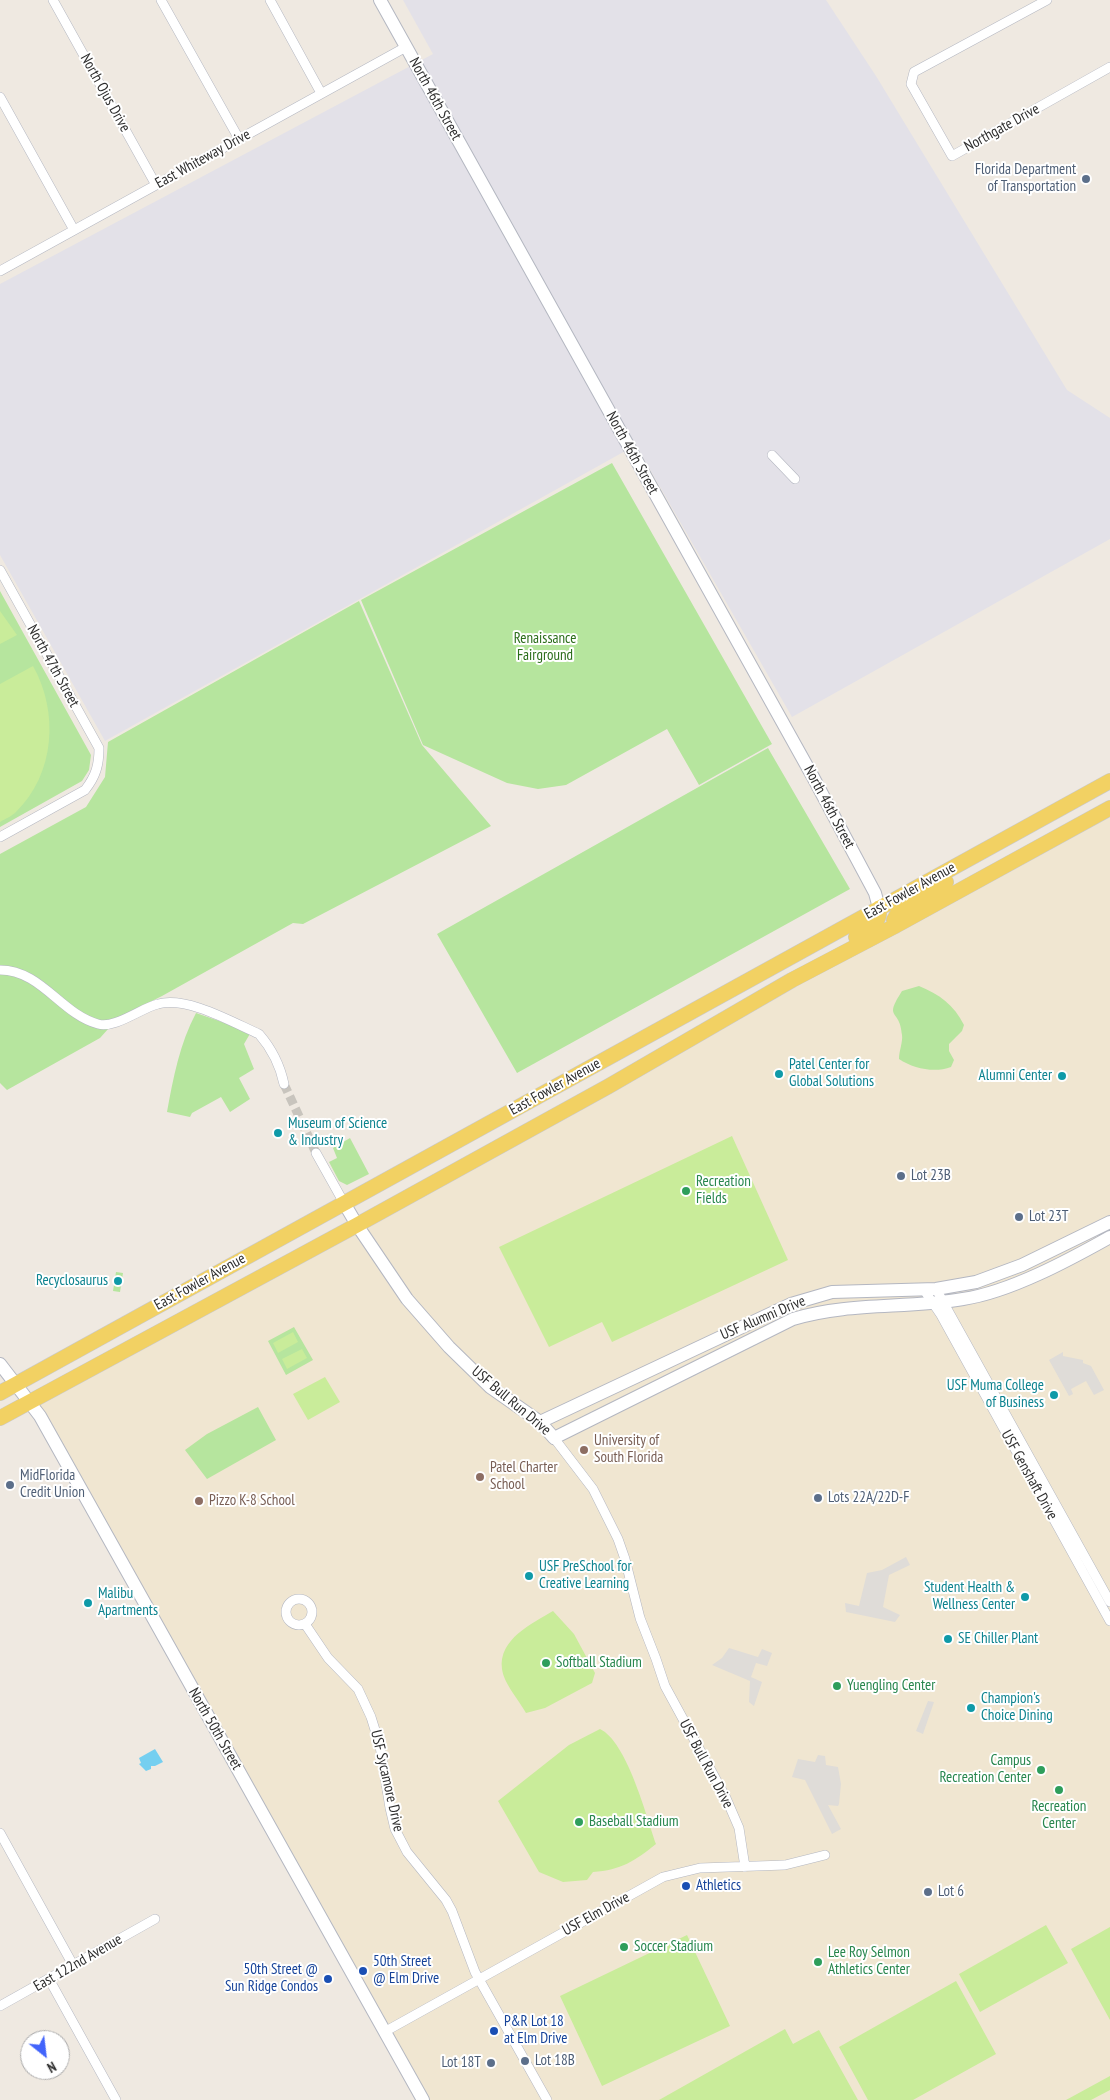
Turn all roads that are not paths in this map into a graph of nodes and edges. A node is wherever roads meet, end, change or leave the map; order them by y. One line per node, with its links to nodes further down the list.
1 (54, 0): 11 (street, North Ojus Drive)
2 (161, 0): 10 (street)
3 (270, 0): 8 (street)
4 (380, 0): 6 (street, North 46th Street)
5 (1047, 0): 7 (street, Northgate Drive)
6 (406, 47): 8 (street, East Whiteway Drive); 21 (street, North 46th Street)
7 (1110, 67)
8 (321, 93): 10 (street, East Whiteway Drive)
9 (0, 98): 12 (street)
10 (238, 140): 11 (street, East Whiteway Drive)
11 (156, 185): 12 (street, East Whiteway Drive)
12 (74, 230): 13 (street, East Whiteway Drive)
13 (0, 271)
14 (772, 455): 15 (street)
15 (795, 479)
16 (0, 570): 19 (street, North 47th Street)
17 (1110, 781): 20 (main road, East Fowler Avenue)
18 (1110, 808): 22 (main road, East Fowler Avenue)
19 (0, 837)
20 (998, 843): 21 (main road, East Fowler Avenue); 22 (main road)
21 (879, 908): 24 (main road); 27 (main road, East Fowler Avenue)
22 (895, 926): 24 (main road, East Fowler Avenue)
23 (0, 970): 25 (street)
24 (792, 980): 29 (main road, East Fowler Avenue)
25 (284, 1084)
26 (316, 1153): 27 (street)
27 (344, 1202): 29 (street, USF Bull Run Drive); 34 (main road, East Fowler Avenue)
28 (1110, 1222): 31 (street, USF Alumni Drive)
29 (357, 1225): 36 (main road, East Fowler Avenue); 38 (street, USF Bull Run Drive)
30 (1110, 1237): 32 (street, USF Alumni Drive)
31 (930, 1289): 32 (street); 38 (street, USF Alumni Drive)
32 (939, 1302): 39 (street, USF Alumni Drive); 40 (street, USF Genshaft Drive); 41 (street, USF Genshaft Drive)
33 (0, 1364): 34 (street, North 50th Street)
34 (15, 1385): 35 (main road, East Fowler Avenue); 36 (street, North 50th Street)
35 (0, 1393)
36 (30, 1401): 37 (main road, East Fowler Avenue); 51 (street, North 50th Street)
37 (0, 1418)
38 (540, 1422): 39 (street, USF Bull Run Drive)
39 (554, 1438): 45 (street, USF Bull Run Drive)
40 (1110, 1602)
41 (1110, 1621)
42 (305, 1624): 49 (street, USF Sycamore Drive)
43 (0, 1833): 47 (street)
44 (825, 1855): 45 (street, USF Elm Drive)
45 (745, 1867): 49 (street, USF Elm Drive)
46 (155, 1919): 47 (street, East 122nd Avenue)
47 (73, 1965): 48 (street, East 122nd Avenue)
48 (49, 1979): 50 (street, East 122nd Avenue); 52 (street)
49 (478, 1979): 51 (street, USF Elm Drive); 54 (street, USF Sycamore Drive)
50 (0, 2006)
51 (386, 2031): 53 (street, North 50th Street)
52 (116, 2100)
53 (423, 2100)
54 (547, 2100)

